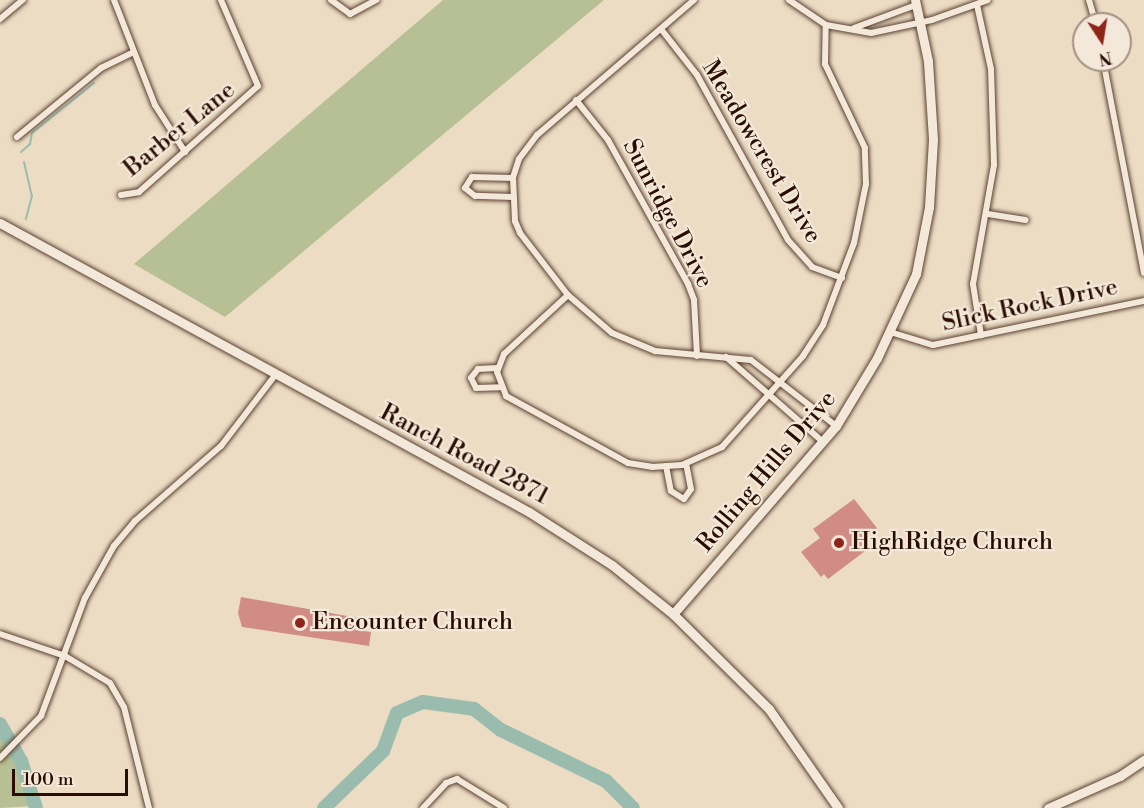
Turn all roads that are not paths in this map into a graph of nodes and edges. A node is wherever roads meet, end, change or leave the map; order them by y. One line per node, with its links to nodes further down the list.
1 (23, 0): 11 (street)
2 (114, 0): 16 (street)
3 (221, 0): 20 (street, Barber Lane)
4 (331, 0): 5 (street)
5 (376, 0)
6 (694, 0): 15 (street)
7 (789, 0): 13 (street)
8 (988, 0): 10 (street)
9 (916, 2): 12 (main road, Rolling Hills Drive); 14 (street)
10 (977, 5): 12 (street); 24 (street)
11 (0, 19)
12 (921, 23): 14 (street); 31 (main road, Rolling Hills Drive)
13 (826, 24): 14 (street); 28 (street)
14 (853, 28)
15 (661, 29): 18 (street); 28 (street, Meadowcrest Drive)
16 (132, 53): 19 (street); 20 (street)
17 (1104, 72): 27 (street)
18 (576, 100): 21 (street); 33 (street, Sunridge Drive)
19 (17, 138)
20 (185, 152): 22 (street, Barber Lane)
21 (513, 178): 23 (street); 23 (street)
22 (121, 195)
23 (512, 197): 29 (street)
24 (988, 214): 25 (street); 32 (street)
25 (1026, 220)
26 (0, 223): 36 (main road, Ranch Road 2871)
27 (1144, 273)
28 (842, 278): 37 (street)
29 (568, 296): 33 (street); 35 (street)
30 (1144, 301): 32 (street, Slick Rock Drive)
31 (890, 332): 32 (street, Slick Rock Drive); 40 (main road, Rolling Hills Drive)
32 (981, 335)
33 (697, 356): 34 (street)
34 (726, 357): 37 (street); 39 (street)
35 (497, 368): 38 (street); 38 (street)
36 (276, 374): 44 (main road, Ranch Road 2871); 46 (street)
37 (783, 381): 39 (street); 40 (street)
38 (501, 387): 43 (street)
39 (769, 396): 41 (street); 42 (street)
40 (836, 426): 41 (main road, Rolling Hills Drive)
41 (823, 442): 44 (main road, Rolling Hills Drive)
42 (686, 463): 43 (street); 43 (street)
43 (666, 466)
44 (673, 614): 52 (main road, Ranch Road 2871)
45 (0, 634): 46 (street)
46 (65, 656): 47 (street); 49 (street)
47 (0, 758)
48 (1144, 760): 53 (main road)
49 (149, 808)
50 (423, 808): 51 (street)
51 (504, 808)
52 (838, 808)
53 (1048, 808)

